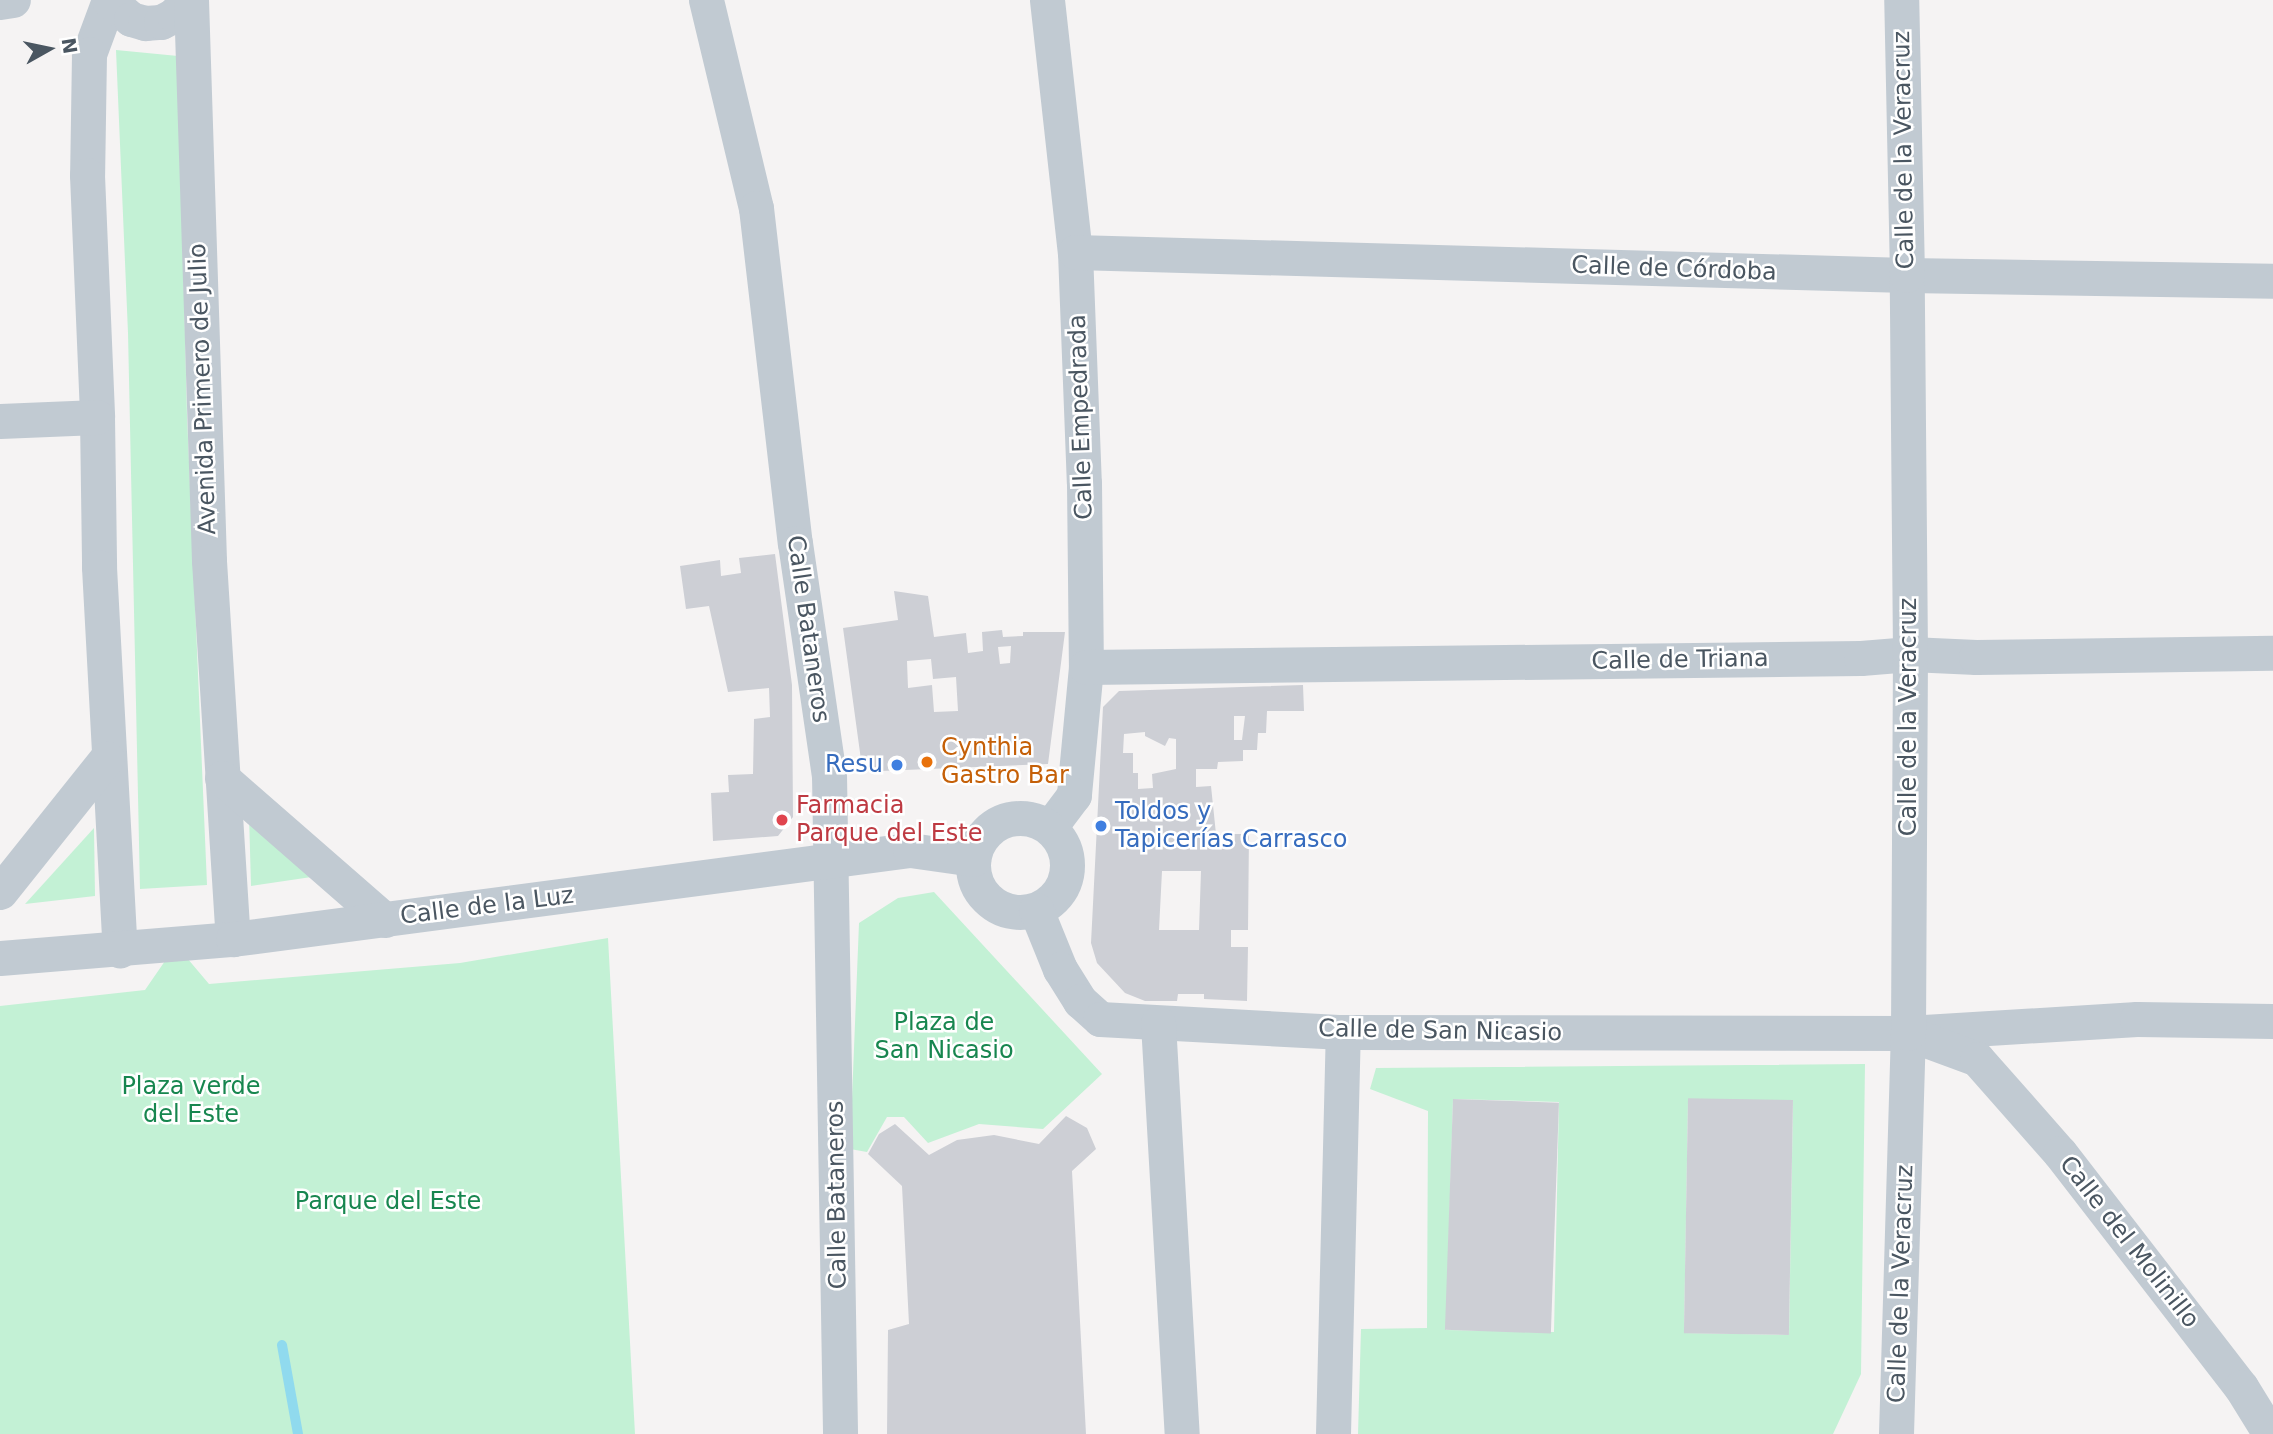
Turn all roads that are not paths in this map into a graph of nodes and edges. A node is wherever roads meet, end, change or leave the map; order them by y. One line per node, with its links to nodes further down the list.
1 (13, 0): 7 (street)
2 (109, 0): 3 (street); 11 (street)
3 (189, 0): 17 (street, Avenida Primero de Julio)
4 (706, 0): 20 (street, Calle Bataneros)
5 (1047, 0): 8 (street, Calle Empedrada)
6 (1900, 0): 9 (street, Calle de la Veracruz)
7 (0, 2)
8 (1075, 252): 9 (street, Calle de Córdoba); 15 (street, Calle Empedrada)
9 (1907, 275): 10 (street, Calle de Córdoba); 14 (street, Calle de la Veracruz)
10 (2273, 281)
11 (97, 417): 12 (street); 16 (street)
12 (0, 421)
13 (2273, 653): 14 (street, Calle de Triana)
14 (1910, 654): 15 (street, Calle de Triana); 30 (street, Calle de la Veracruz)
15 (1086, 667): 18 (street, Calle Empedrada)
16 (107, 758): 21 (street); 25 (street)
17 (222, 779): 23 (street); 24 (street, Avenida Primero de Julio)
18 (1050, 827): 19 (street); 22 (street)
19 (972, 859): 20 (street, Calle de la Luz); 22 (street)
20 (832, 861): 23 (street, Calle de la Luz); 32 (street, Calle Bataneros)
21 (0, 892)
22 (1036, 910): 28 (street, Calle de San Nicasio)
23 (385, 920): 24 (street, Calle de la Luz)
24 (233, 939): 25 (street, Calle de la Luz)
25 (120, 950): 26 (street, Calle de la Luz)
26 (0, 958)
27 (2273, 1020): 30 (street, Calle de San Nicasio)
28 (1158, 1023): 29 (street, Calle de San Nicasio); 33 (street)
29 (1343, 1032): 30 (street, Calle de San Nicasio); 34 (street)
30 (1908, 1033): 31 (street, Calle del Molinillo); 35 (street, Calle de la Veracruz)
31 (2257, 1385): 36 (street, Calle del Molinillo)
32 (840, 1434)
33 (1182, 1434)
34 (1333, 1434)
35 (1896, 1434)
36 (2270, 1434)

